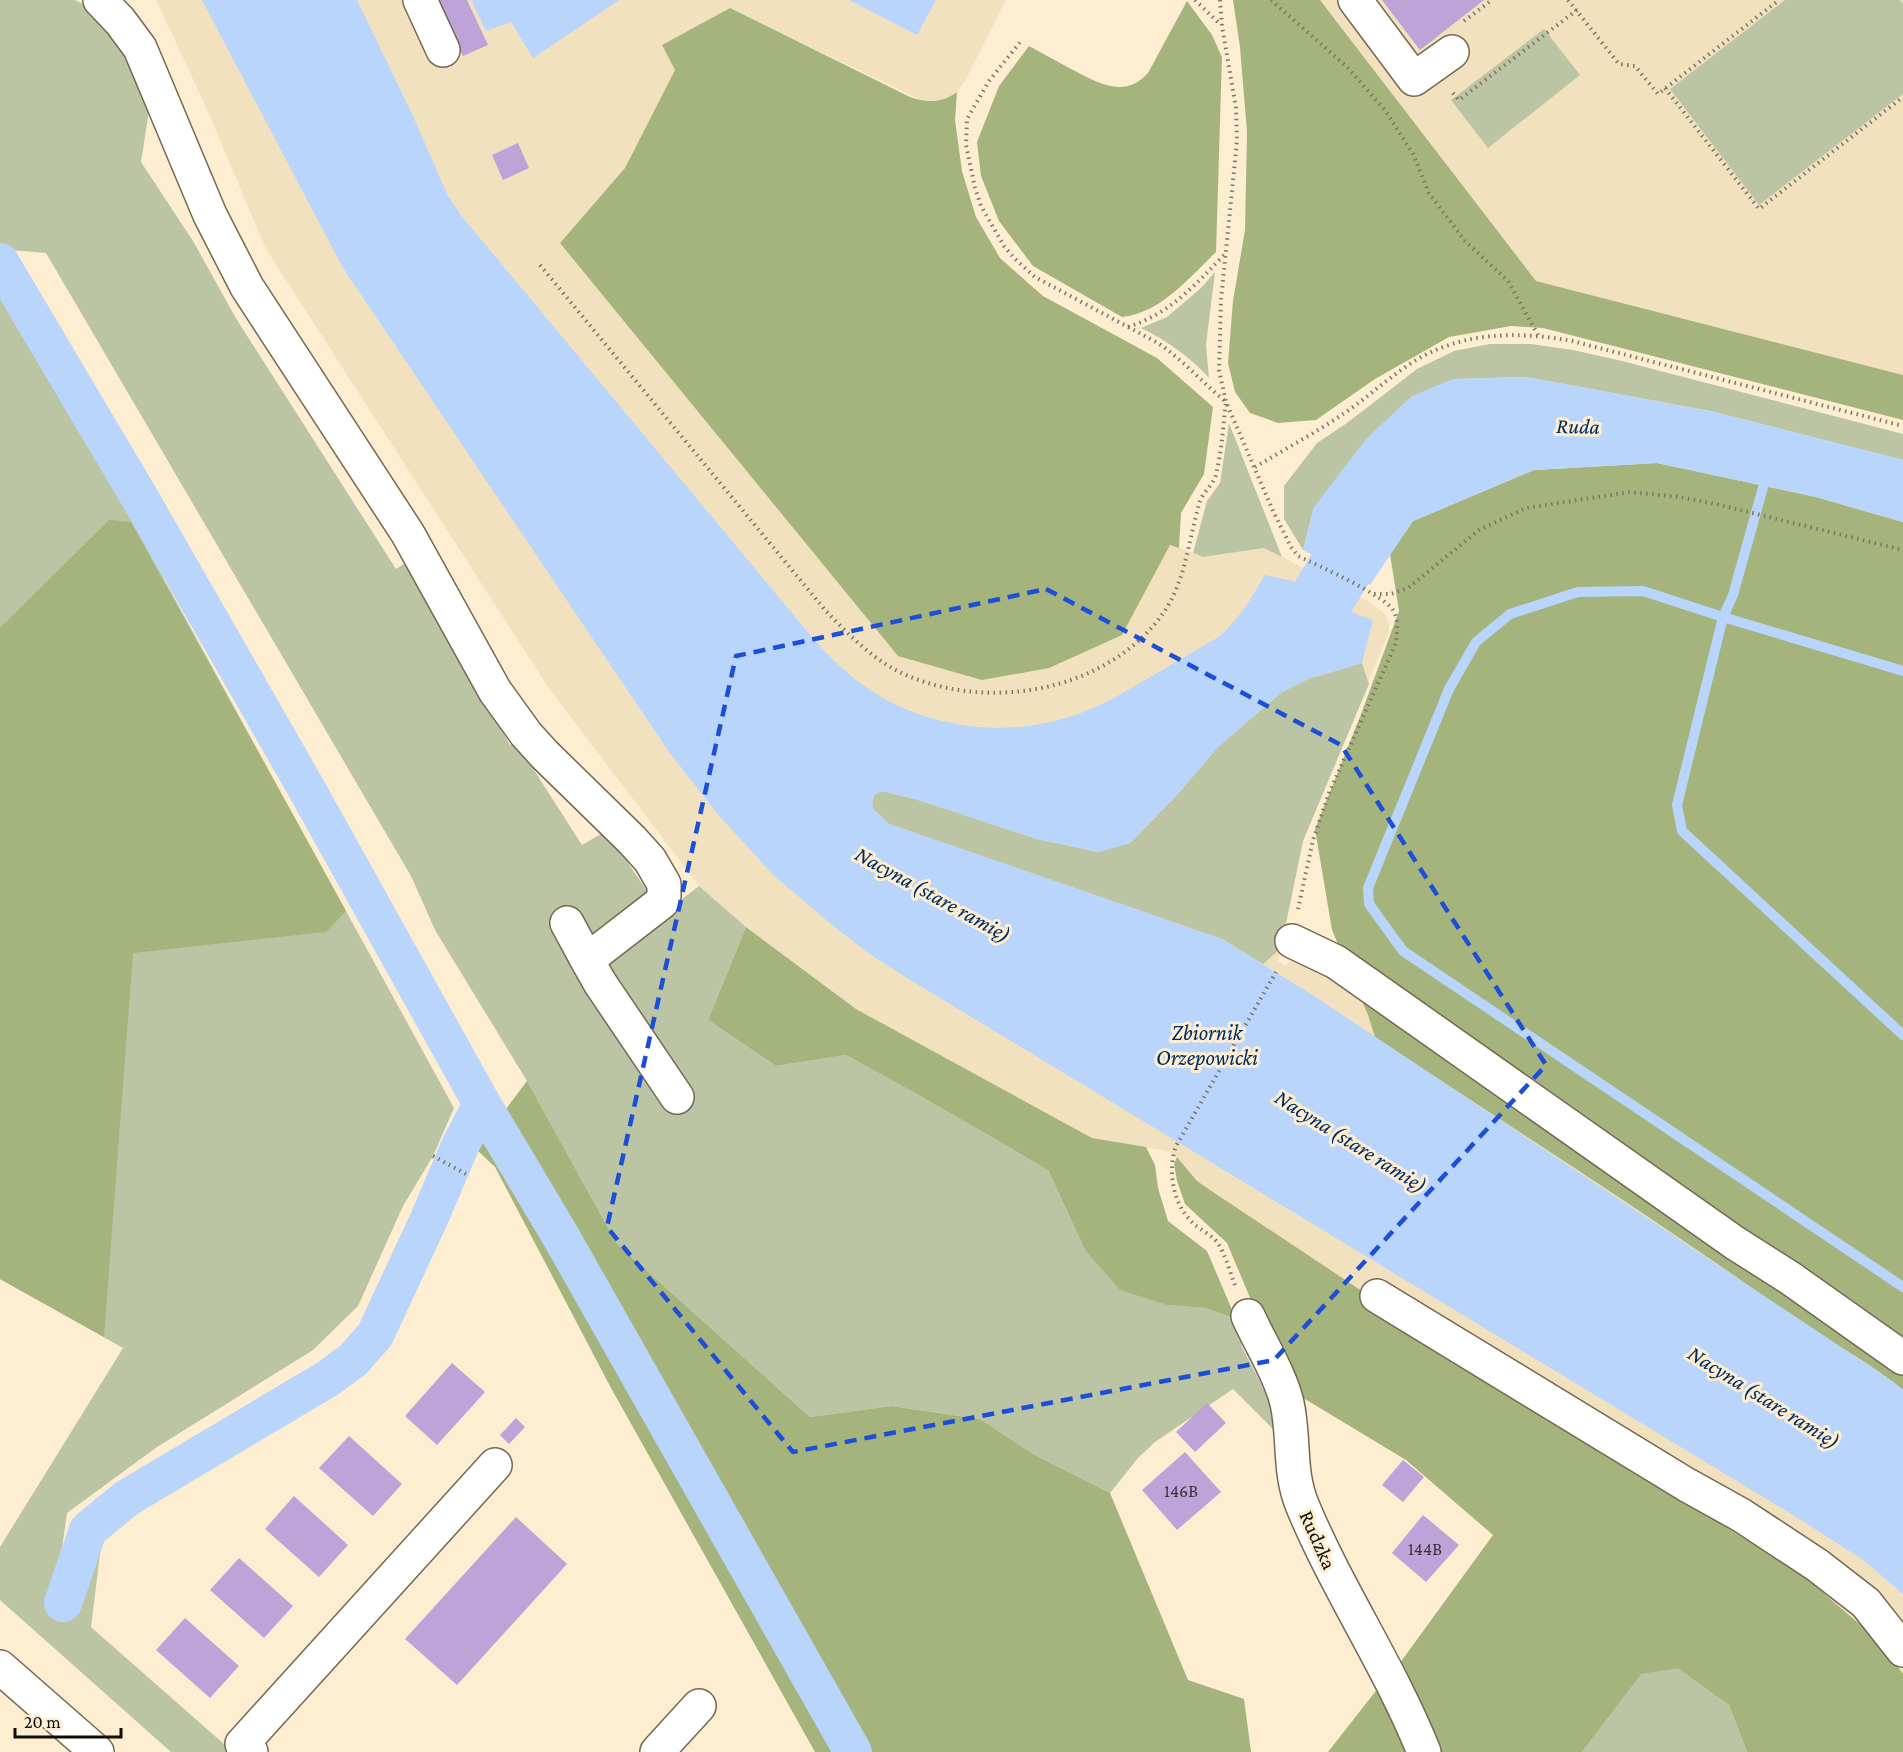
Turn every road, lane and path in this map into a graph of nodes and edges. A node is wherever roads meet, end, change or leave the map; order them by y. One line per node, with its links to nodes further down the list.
1 (100, 0): 28 (street)
2 (420, 0): 14 (street)
3 (1195, 0): 11 (path)
4 (1220, 0): 11 (path)
5 (1271, 0): 20 (path)
6 (1355, 0): 13 (street)
7 (1492, 0): 13 (path)
8 (1568, 0): 10 (path)
9 (1779, 0): 15 (path)
10 (1576, 10): 13 (path); 15 (path)
11 (1222, 26): 17 (path)
12 (1020, 41): 19 (path)
13 (1447, 48)
14 (443, 50)
15 (1665, 88): 16 (path)
16 (1903, 97)
17 (1227, 252): 19 (path); 21 (path)
18 (540, 265): 21 (path)
19 (1127, 327): 21 (path)
20 (1538, 335): 22 (path); 23 (path)
21 (1226, 402): 23 (path)
22 (1903, 426)
23 (1255, 467): 25 (path)
24 (1903, 550): 25 (path)
25 (1374, 594): 27 (path)
26 (567, 923): 28 (street)
27 (1286, 952): 33 (path); 34 (street)
28 (587, 960): 29 (street)
29 (677, 1097)
30 (433, 1156): 31 (path)
31 (466, 1174)
32 (1377, 1296): 36 (street)
33 (1248, 1316): 42 (street, Rudzka)
34 (1903, 1358)
35 (495, 1465): 40 (street)
36 (1903, 1650)
37 (0, 1667): 39 (street)
38 (699, 1706): 41 (street)
39 (96, 1752)
40 (251, 1752)
41 (657, 1752)
42 (1424, 1752)

